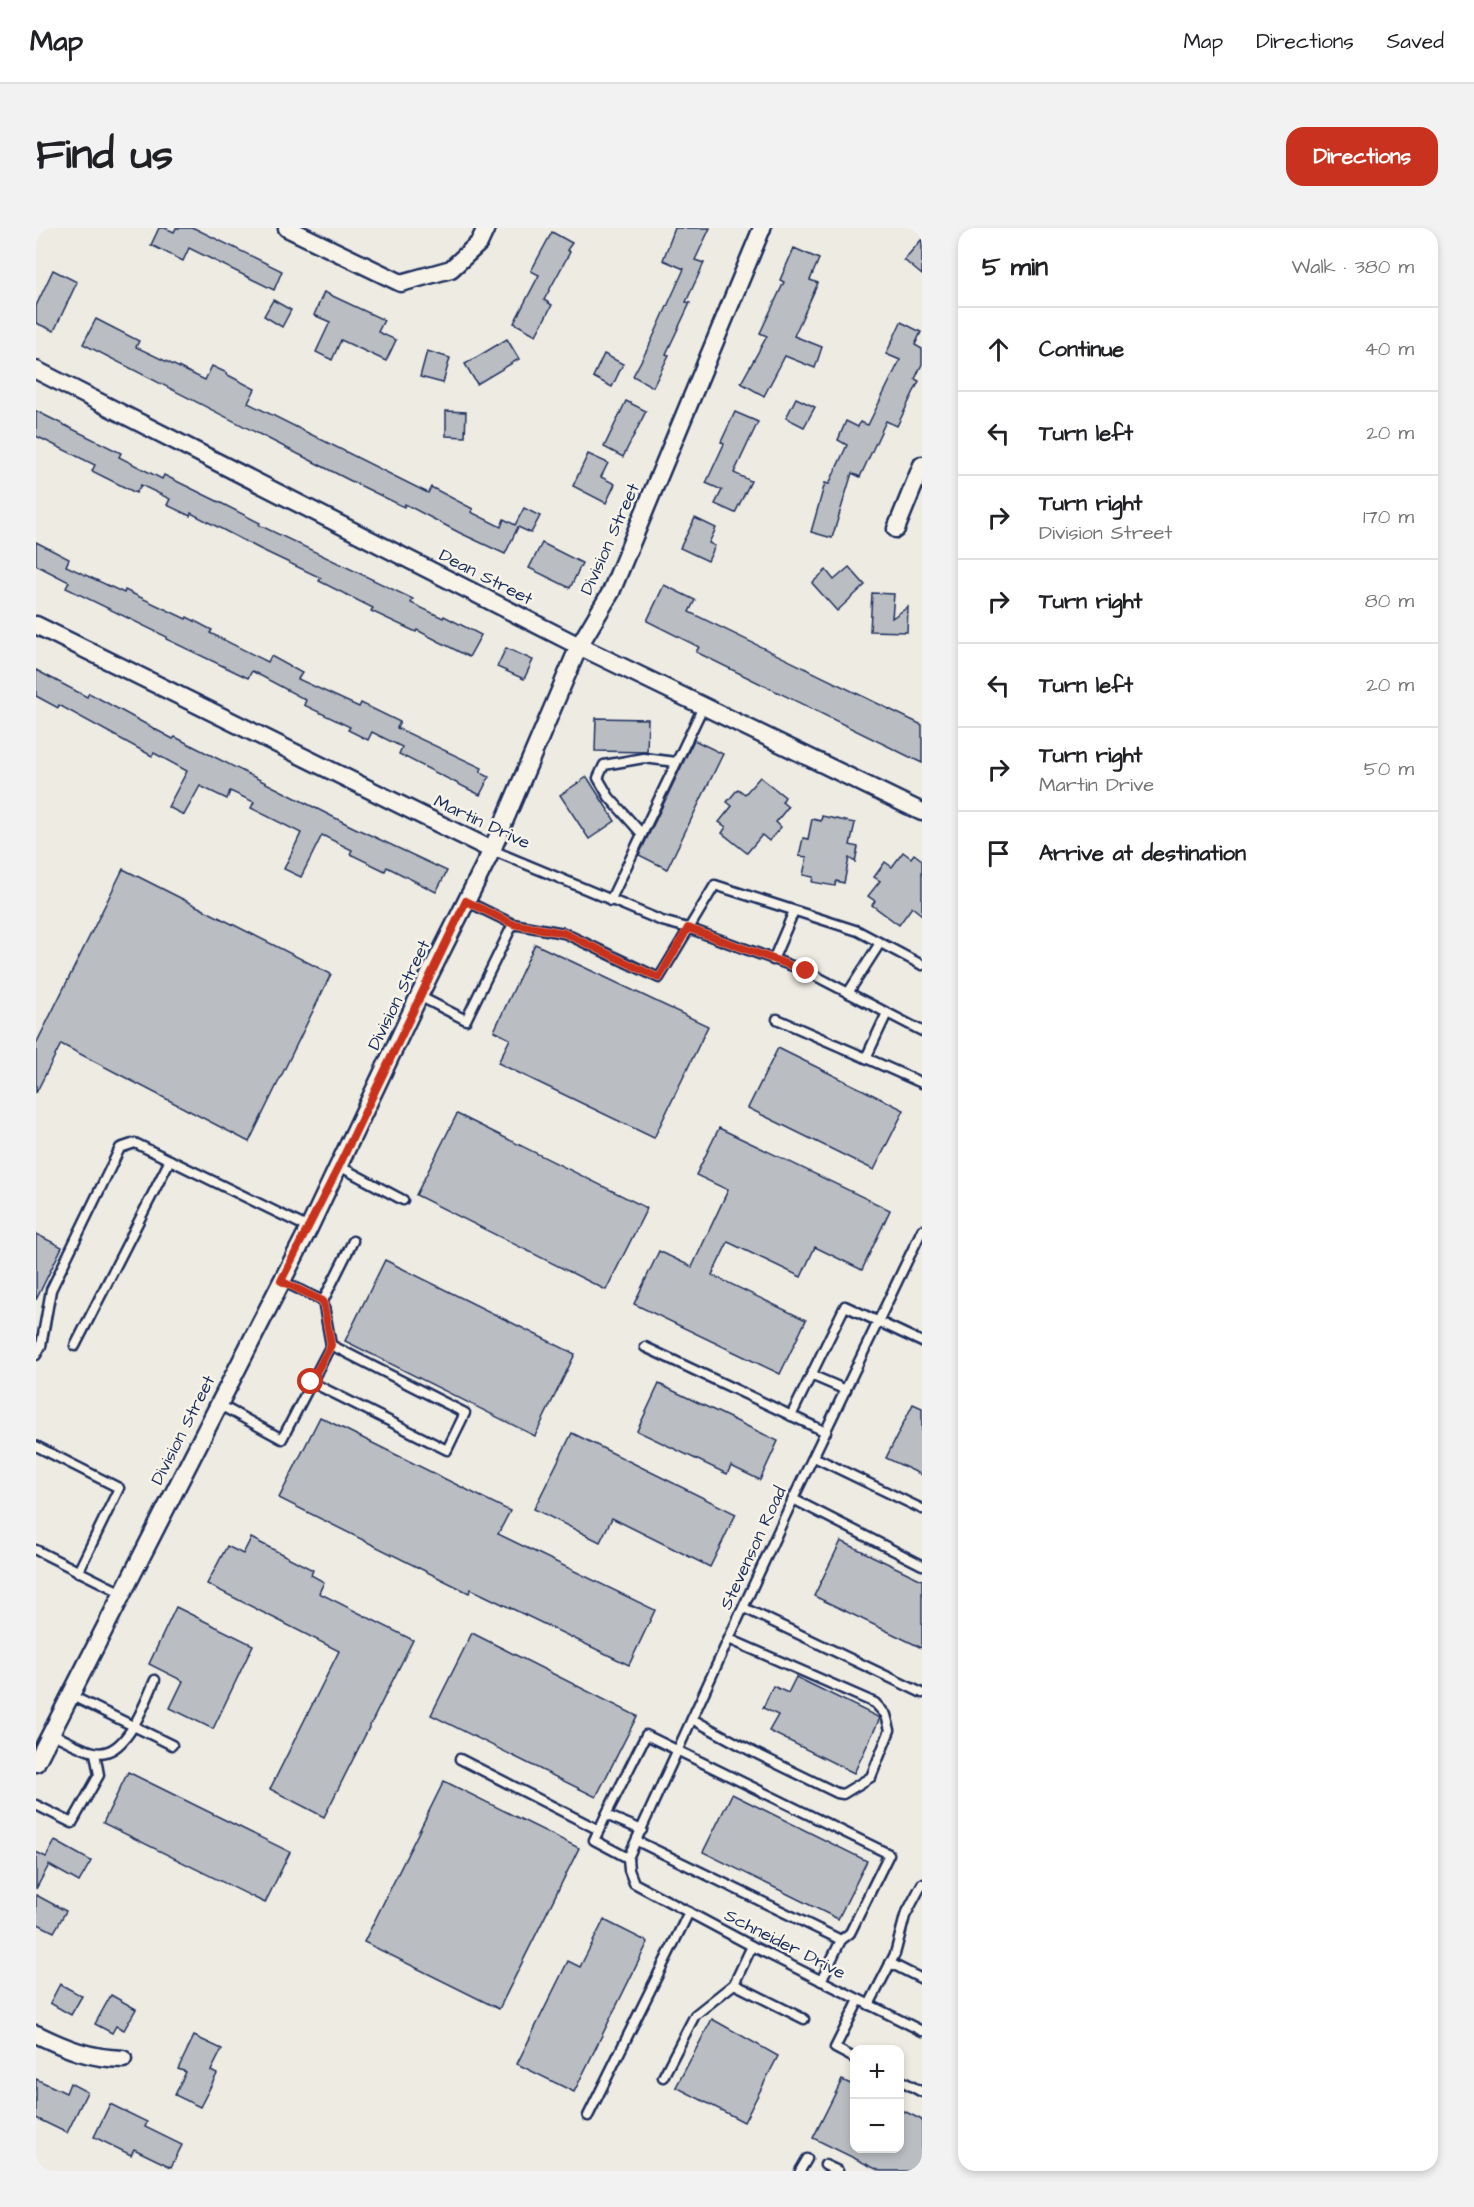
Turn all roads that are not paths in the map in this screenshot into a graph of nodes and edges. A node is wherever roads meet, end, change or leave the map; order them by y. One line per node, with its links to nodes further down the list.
1 (287, 228): 2 (street)
2 (486, 228)
3 (762, 228): 8 (street, Division Street)
4 (36, 370): 8 (street, Dean Street)
5 (922, 465): 6 (street)
6 (896, 529)
7 (36, 625): 13 (street, Martin Drive)
8 (579, 646): 9 (street, Dean Street); 13 (street, Division Street)
9 (703, 707): 10 (lane); 11 (street, Dean Street)
10 (676, 762): 12 (lane); 12 (lane)
11 (922, 812)
12 (642, 834): 15 (lane)
13 (492, 850): 14 (street, Division Street); 15 (lane, Martin Drive)
14 (466, 901): 17 (lane); 23 (street, Division Street)
15 (610, 901): 18 (lane, Martin Drive)
16 (794, 910): 18 (lane); 19 (lane); 20 (lane)
17 (513, 924): 18 (lane); 23 (lane)
18 (688, 928): 20 (lane, Martin Drive)
19 (880, 943): 21 (lane); 22 (lane)
20 (773, 960): 22 (lane, Martin Drive)
21 (922, 965)
22 (848, 993): 24 (lane, Martin Drive)
23 (419, 996): 30 (street, Division Street)
24 (887, 1013): 26 (lane, Martin Drive); 27 (lane)
25 (777, 1019): 27 (lane)
26 (921, 1029)
27 (866, 1058): 28 (lane)
28 (922, 1083)
29 (170, 1160): 32 (lane); 40 (lane); 42 (lane)
30 (339, 1166): 31 (lane); 32 (street, Division Street)
31 (403, 1200)
32 (309, 1227): 35 (street, Division Street)
33 (922, 1232): 37 (lane, Stevenson Road)
34 (353, 1241): 36 (lane)
35 (281, 1281): 36 (lane); 46 (street, Division Street)
36 (323, 1301): 39 (lane)
37 (878, 1322): 38 (lane); 43 (lane); 45 (lane, Stevenson Road)
38 (922, 1342)
39 (331, 1345): 44 (lane); 44 (lane)
40 (75, 1346)
41 (645, 1347): 47 (lane)
42 (36, 1355)
43 (811, 1375): 45 (lane); 47 (lane)
44 (311, 1382): 46 (lane)
45 (846, 1390): 48 (lane, Stevenson Road)
46 (218, 1404): 56 (street, Division Street)
47 (791, 1416): 48 (lane)
48 (826, 1432): 50 (lane, Stevenson Road)
49 (36, 1446): 55 (lane)
50 (814, 1456): 51 (lane, Stevenson Road); 52 (lane)
51 (794, 1499): 54 (lane); 57 (lane, Stevenson Road)
52 (922, 1509)
53 (36, 1550): 55 (lane)
54 (922, 1565)
55 (78, 1572): 56 (lane)
56 (122, 1593): 61 (street, Division Street)
57 (744, 1608): 58 (lane, Stevenson Road); 60 (lane)
58 (729, 1638): 62 (lane, Stevenson Road); 62 (lane)
59 (156, 1680): 63 (lane)
60 (922, 1693)
61 (70, 1695): 63 (lane); 64 (street, Division Street)
62 (692, 1719): 66 (lane, Stevenson Road)
63 (134, 1726): 65 (lane); 67 (lane)
64 (51, 1733): 67 (lane); 69 (street, Division Street)
65 (172, 1745)
66 (678, 1751): 71 (lane); 73 (lane, Stevenson Road); 78 (lane)
67 (95, 1753): 70 (lane)
68 (460, 1759): 72 (lane)
69 (36, 1763)
70 (36, 1805)
71 (606, 1815): 72 (lane); 73 (lane)
72 (599, 1830): 75 (lane)
73 (642, 1830): 74 (lane, Stevenson Road)
74 (637, 1841): 75 (lane, Stevenson Road); 78 (lane)
75 (628, 1858): 77 (lane, Schneider Drive)
76 (922, 1884): 80 (lane)
77 (689, 1912): 79 (lane, Schneider Drive); 94 (lane)
78 (841, 1940): 82 (lane)
79 (752, 1946): 82 (lane, Schneider Drive); 83 (lane)
80 (890, 1964): 81 (lane); 85 (lane)
81 (922, 1980)
82 (821, 1981): 84 (lane, Schneider Drive)
83 (734, 1984): 86 (lane); 91 (lane)
84 (859, 2000): 85 (lane, Schneider Drive); 89 (lane)
85 (868, 2005): 87 (lane, Schneider Drive)
86 (804, 2019)
87 (922, 2031)
88 (36, 2034): 90 (street)
89 (850, 2056)
90 (123, 2059)
91 (663, 2077)
92 (904, 2082): 93 (lane)
93 (922, 2092)
94 (588, 2116)
95 (807, 2159): 97 (lane)
96 (825, 2165): 98 (lane)
97 (800, 2171)
98 (838, 2171)

